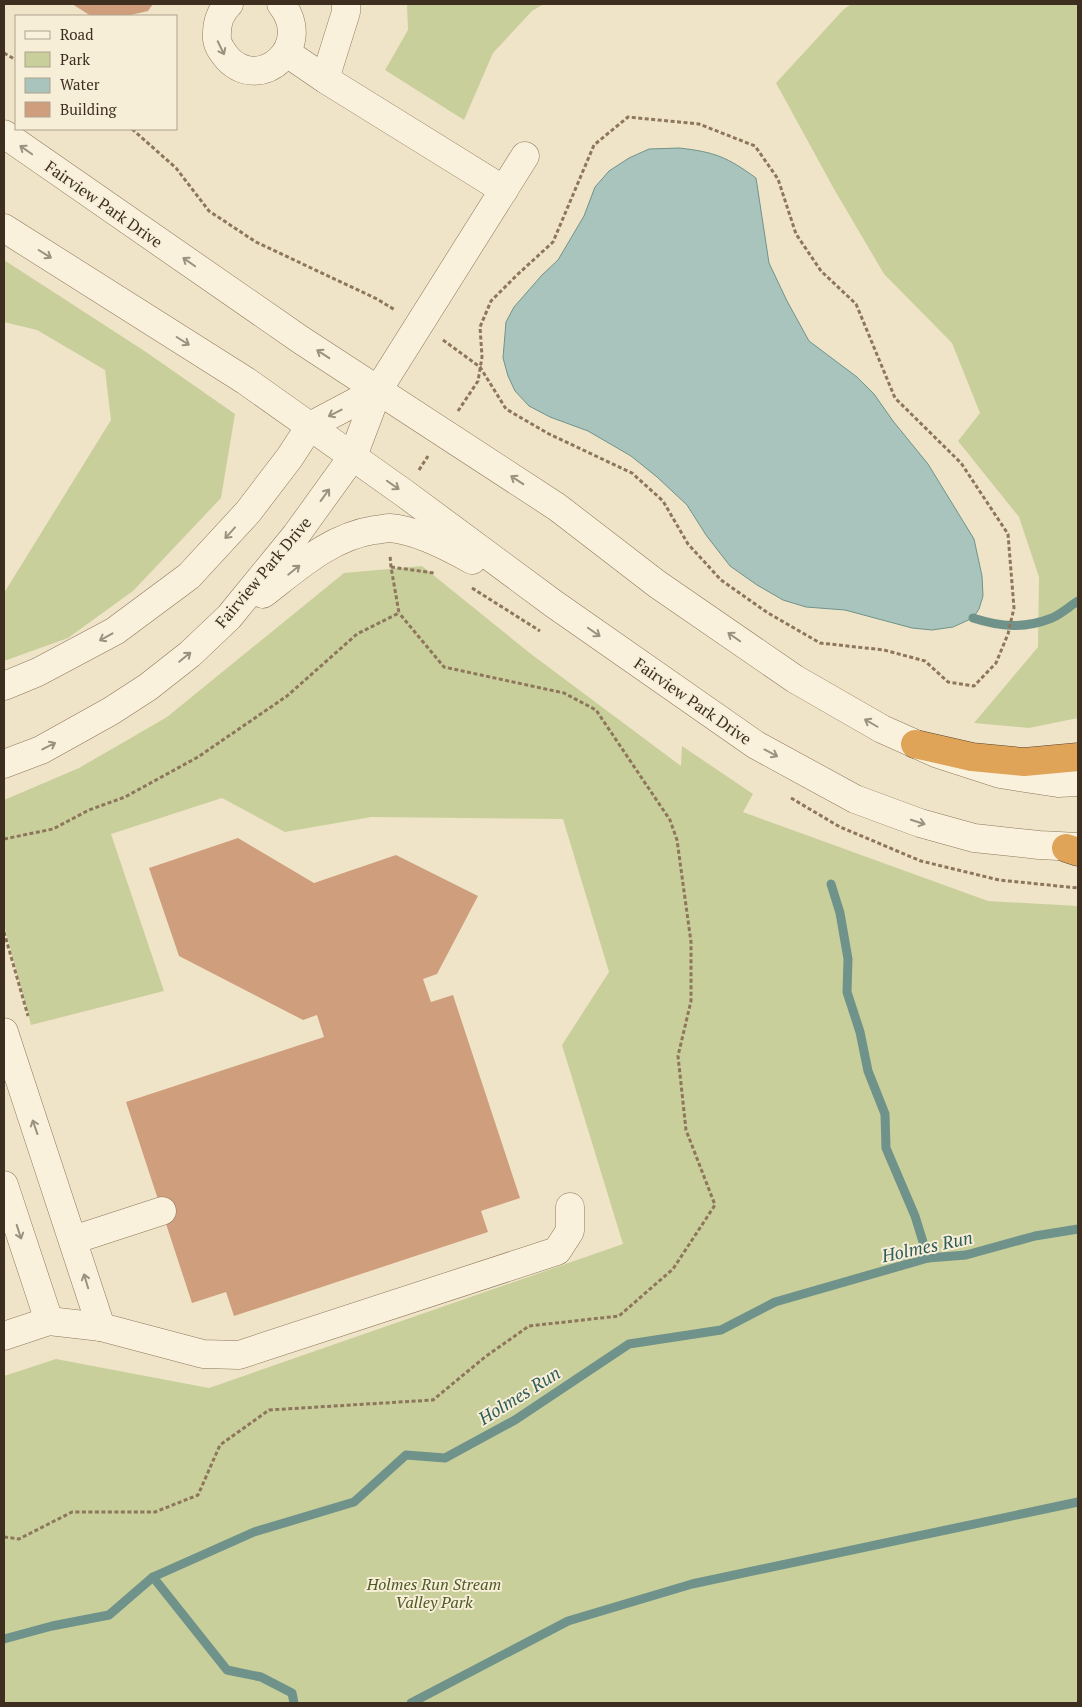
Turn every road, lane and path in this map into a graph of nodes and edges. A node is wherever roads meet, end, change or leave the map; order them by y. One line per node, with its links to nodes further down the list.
1 (229, 4): 5 (street, one-way to 5)
2 (281, 4): 5 (street)
3 (346, 4): 7 (street)
4 (4, 53): 6 (path)
5 (287, 53): 7 (street)
6 (15, 59)
7 (325, 79): 11 (street)
8 (133, 130): 13 (path)
9 (4, 134): 15 (street, Fairview Park Drive, one-way to 9)
10 (525, 156): 11 (street, Fairview Park Drive)
11 (504, 190): 13 (street, Fairview Park Drive)
12 (4, 228): 16 (street, Fairview Park Drive, one-way to 16)
13 (420, 325): 14 (path); 15 (street, Fairview Park Drive)
14 (480, 367): 14 (path); 17 (path)
15 (378, 390): 16 (street, Fairview Park Drive, one-way to 16); 17 (street, Fairview Park Drive); 18 (street, Fairview Park Drive)
16 (310, 426): 18 (street, Fairview Park Drive); 24 (street, Fairview Park Drive, one-way to 24)
17 (444, 433): 19 (path); 25 (street, Fairview Park Drive, one-way to 17)
18 (353, 456): 19 (street, Fairview Park Drive, one-way to 19); 23 (street, Fairview Park Drive, one-way to 18)
19 (404, 493): 21 (street, Fairview Park Drive)
20 (390, 528): 21 (street); 22 (path); 23 (street, one-way to 20)
21 (554, 604): 30 (street, Fairview Park Drive, one-way to 30)
22 (399, 613): 29 (path); 41 (path)
23 (214, 631): 27 (street, Fairview Park Drive, one-way to 23)
24 (4, 686)
25 (915, 744): 26 (highway); 28 (street, Fairview Park Drive)
26 (1078, 757)
27 (4, 764)
28 (1078, 782)
29 (4, 839)
30 (1074, 849)
31 (4, 932): 32 (path)
32 (30, 1025)
33 (4, 1032): 37 (street, one-way to 33)
34 (4, 1185): 38 (street, one-way to 38)
35 (570, 1207): 39 (street)
36 (162, 1211): 37 (street)
37 (73, 1240): 39 (street, one-way to 37)
38 (49, 1321): 39 (street); 40 (street)
39 (101, 1328)
40 (4, 1336)
41 (4, 1538)

